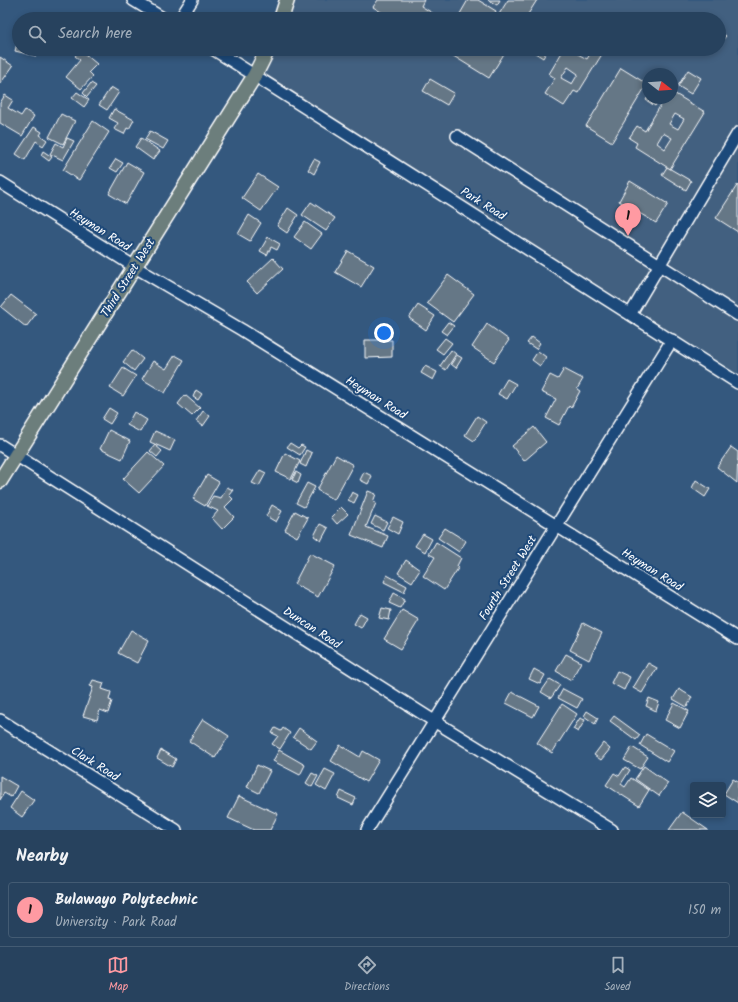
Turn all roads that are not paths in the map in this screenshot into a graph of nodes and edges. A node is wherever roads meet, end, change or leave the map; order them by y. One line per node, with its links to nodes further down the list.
1 (133, 0): 4 (street)
2 (192, 0): 5 (street)
3 (287, 0): 6 (main road)
4 (153, 12)
5 (184, 12)
6 (283, 12)
7 (224, 56): 9 (street, Park Road)
8 (264, 56): 9 (main road, Third Street West)
9 (255, 75): 14 (main road, Third Street West); 15 (street, Park Road)
10 (738, 134): 13 (street)
11 (457, 136): 13 (street)
12 (0, 182): 14 (street, Heyman Road)
13 (659, 266): 15 (street); 16 (street)
14 (135, 267): 20 (main road, Third Street West); 22 (street, Heyman Road)
15 (631, 313): 17 (street, Park Road)
16 (738, 315)
17 (672, 340): 18 (street, Park Road); 22 (street, Fourth Street West)
18 (738, 382)
19 (0, 445): 20 (street, Duncan Road)
20 (16, 455): 21 (main road, Third Street West); 25 (street, Duncan Road)
21 (0, 481)
22 (556, 525): 23 (street, Heyman Road); 25 (street, Fourth Street West)
23 (738, 639)
24 (0, 720): 26 (street, Clark Road)
25 (434, 721): 27 (street, Fourth Street West); 28 (street, Duncan Road)
26 (176, 830)
27 (367, 830)
28 (612, 830)

